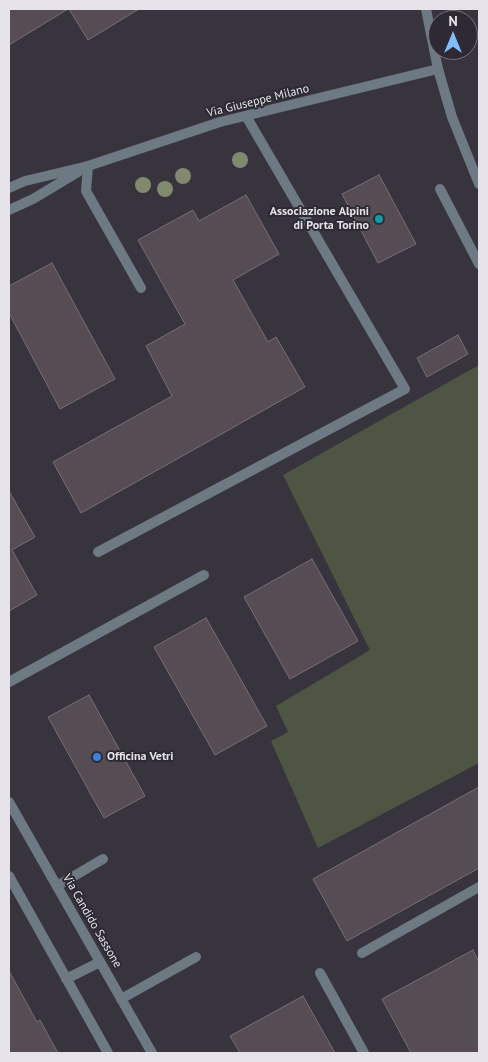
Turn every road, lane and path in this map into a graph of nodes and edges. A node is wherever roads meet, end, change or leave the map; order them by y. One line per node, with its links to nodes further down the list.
1 (426, 9): 2 (street)
2 (438, 69): 3 (street, Via Giuseppe Milano); 5 (street)
3 (246, 116): 4 (street, Via Giuseppe Milano); 11 (street)
4 (88, 166): 6 (street, Via Giuseppe Milano); 8 (street, Via Giuseppe Milano); 10 (street)
5 (479, 184)
6 (9, 188)
7 (440, 189): 9 (street)
8 (9, 210)
9 (479, 264)
10 (141, 288)
11 (98, 552)
12 (204, 574): 13 (street)
13 (9, 682)
14 (9, 802): 17 (street, Via Candido Sassone)
15 (103, 859): 17 (street)
16 (9, 876): 23 (street)
17 (57, 886): 21 (street, Via Candido Sassone)
18 (479, 887): 19 (street)
19 (362, 953)
20 (196, 957): 24 (street)
21 (100, 962): 23 (street); 24 (street, Via Candido Sassone)
22 (320, 973): 27 (street)
23 (66, 979): 25 (street)
24 (122, 999): 26 (street, Via Candido Sassone)
25 (108, 1053)
26 (152, 1053)
27 (364, 1053)

